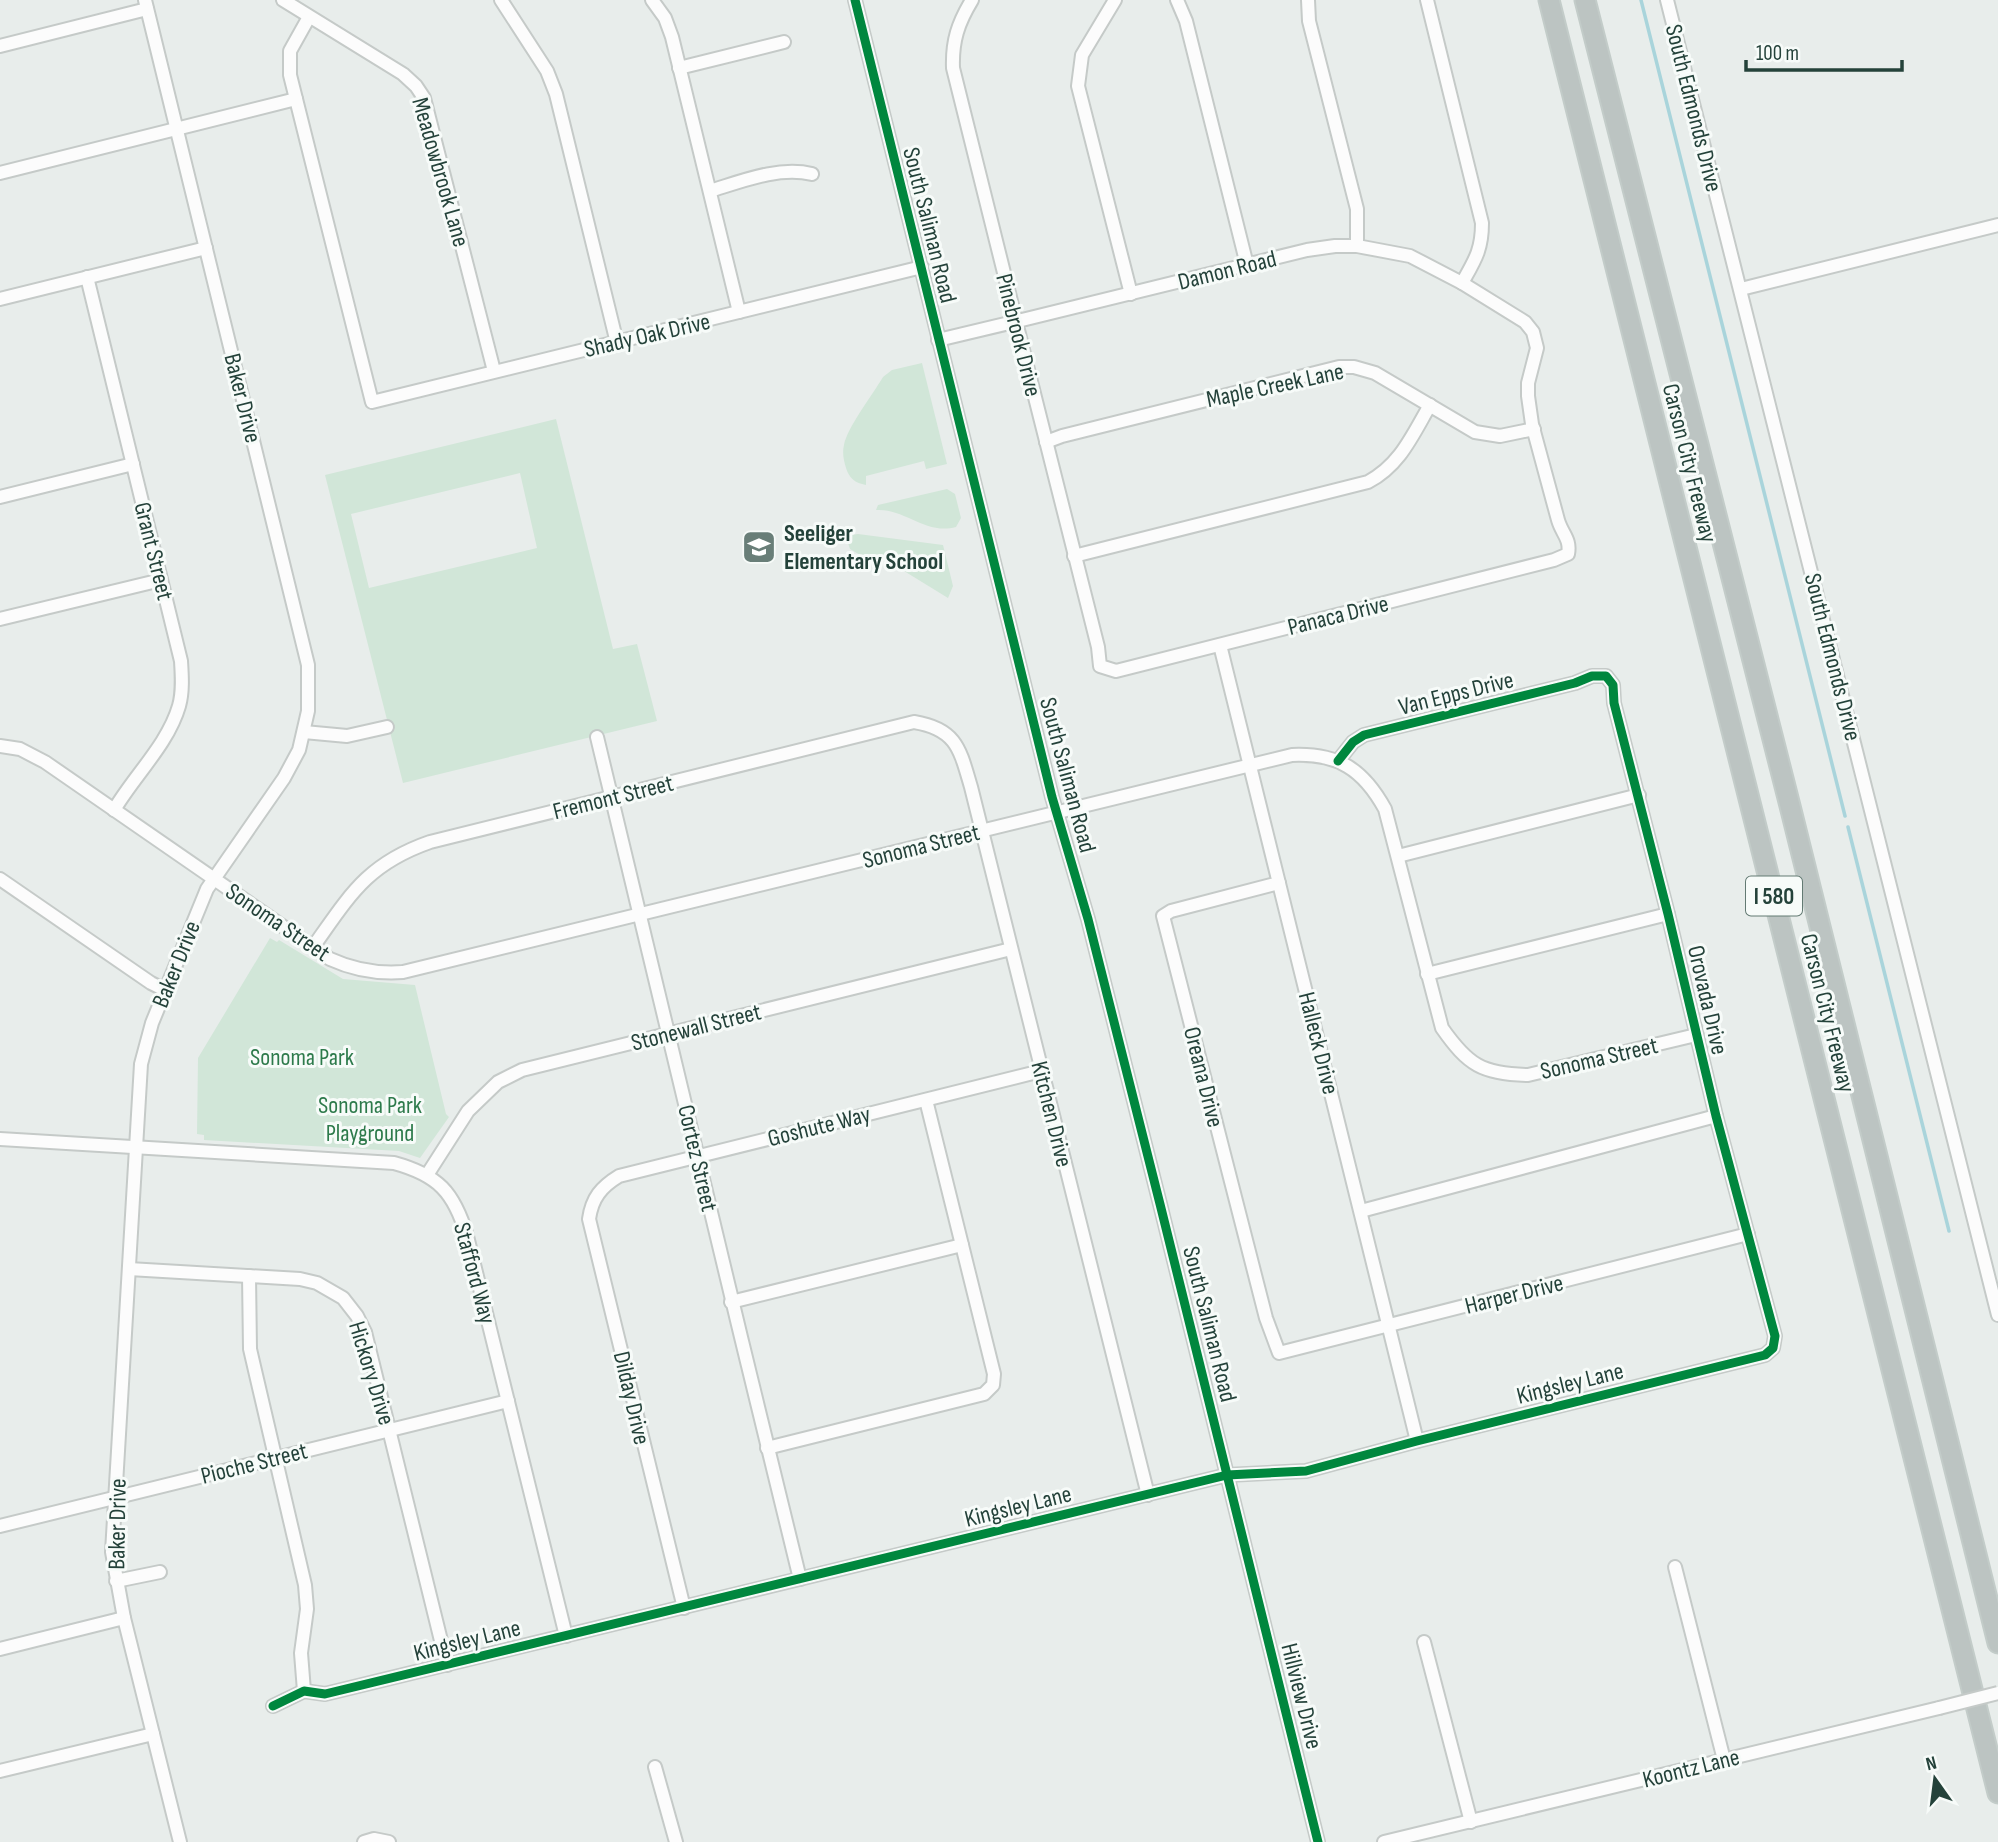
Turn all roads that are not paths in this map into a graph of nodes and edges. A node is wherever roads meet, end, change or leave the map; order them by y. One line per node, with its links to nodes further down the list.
1 (283, 0): 14 (street, Meadowbrook Lane)
2 (501, 0): 36 (street)
3 (652, 0): 17 (street)
4 (855, 0): 27 (street, South Saliman Road)
5 (972, 0): 34 (street, Pinebrook Drive)
6 (1115, 0): 31 (street)
7 (1177, 0): 26 (street)
8 (1308, 0): 24 (street)
9 (1427, 0): 29 (street)
10 (1549, 0): 119 (highway, Carson City Freeway / I 580)
11 (1586, 0): 109 (highway, Carson City Freeway / I 580)
12 (1667, 0): 30 (street, South Edmonds Drive)
13 (146, 5): 16 (street); 19 (street, Baker Drive)
14 (309, 17): 18 (street); 37 (street, Meadowbrook Lane)
15 (784, 42): 17 (street)
16 (0, 46)
17 (680, 68): 22 (street)
18 (296, 99): 19 (street); 37 (street, Shady Oak Drive)
19 (177, 129): 20 (street); 25 (street, Baker Drive)
20 (0, 173)
21 (812, 174): 22 (street)
22 (710, 191): 33 (street)
23 (1998, 225): 30 (street)
24 (1357, 246): 26 (street, Damon Road); 29 (street, Damon Road)
25 (206, 248): 28 (street); 50 (street, Baker Drive)
26 (1247, 265): 31 (street, Damon Road)
27 (922, 267): 33 (street, Shady Oak Drive); 35 (street, South Saliman Road)
28 (87, 277): 32 (street); 41 (street, Grant Street)
29 (1462, 283): 39 (street, Damon Road)
30 (1741, 289): 87 (street, South Edmonds Drive)
31 (1131, 294): 34 (street, Damon Road)
32 (0, 299)
33 (739, 312): 36 (street, Shady Oak Drive)
34 (1016, 322): 35 (street, Damon Road); 40 (street, Pinebrook Drive)
35 (938, 340): 59 (street, South Saliman Road)
36 (617, 343): 37 (street, Shady Oak Drive)
37 (494, 372)
38 (1430, 405): 39 (street, Maple Creek Lane); 40 (street, Maple Creek Lane); 43 (street)
39 (1534, 429): 46 (street, Panaca Drive)
40 (1046, 442): 43 (street, Pinebrook Drive)
41 (133, 464): 42 (street); 44 (street, Grant Street)
42 (0, 497)
43 (1074, 555): 47 (street, Pinebrook Drive)
44 (161, 580): 45 (street); 58 (street, Grant Street)
45 (0, 619)
46 (1220, 645): 47 (street, Panaca Drive); 55 (street, Halleck Drive)
47 (1106, 669)
48 (1592, 676): 54 (street, Van Epps Drive); 56 (street, Orovada Drive)
49 (387, 727): 50 (street)
50 (304, 732): 63 (street, Baker Drive)
51 (597, 737): 57 (street, Cortez Street)
52 (950, 737): 57 (street, Fremont Street); 60 (street, Kitchen Drive)
53 (0, 746): 58 (street, Sonoma Street)
54 (1338, 761): 55 (street, Sonoma Street); 61 (street, Sonoma Street)
55 (1250, 765): 59 (street, Sonoma Street); 64 (street, Halleck Drive)
56 (1639, 795): 61 (street); 65 (street, Orovada Drive)
57 (612, 797): 66 (street, Cortez Street); 67 (street, Fremont Street)
58 (114, 810): 63 (street, Sonoma Street)
59 (1056, 813): 60 (street, Sonoma Street); 96 (street, South Saliman Road)
60 (981, 831): 66 (street, Sonoma Street); 68 (street, Kitchen Drive)
61 (1398, 856): 69 (street, Sonoma Street)
62 (0, 879): 70 (street)
63 (213, 879): 67 (street, Sonoma Street); 70 (street, Baker Drive)
64 (1279, 883): 81 (street, Halleck Drive); 90 (street, Oreana Drive)
65 (1668, 914): 69 (street); 72 (street, Orovada Drive)
66 (641, 915): 67 (street, Sonoma Street); 71 (street, Cortez Street)
67 (313, 947)
68 (1011, 949): 71 (street, Stonewall Street); 73 (street, Kitchen Drive)
69 (1427, 974): 72 (street, Sonoma Street)
70 (165, 990): 77 (street, Baker Drive)
71 (669, 1033): 78 (street, Cortez Street); 79 (street, Stonewall Street)
72 (1696, 1035): 75 (street, Orovada Drive)
73 (1041, 1071): 74 (street, Goshute Way); 97 (street, Kitchen Drive)
74 (926, 1100): 78 (street, Goshute Way); 83 (street)
75 (1716, 1116): 81 (street); 82 (street, Orovada Drive)
76 (0, 1139): 77 (street, Stafford Way)
77 (136, 1147): 79 (street, Stafford Way); 84 (street, Baker Drive)
78 (697, 1156): 80 (street, Goshute Way); 86 (street, Cortez Street)
79 (427, 1175): 91 (street, Stafford Way)
80 (600, 1190): 105 (street, Dilday Drive)
81 (1361, 1211): 88 (street, Halleck Drive)
82 (1748, 1234): 88 (street, Harper Drive); 89 (street, Orovada Drive)
83 (962, 1245): 86 (street); 94 (street)
84 (129, 1269): 85 (street, Hickory Drive); 98 (street, Baker Drive)
85 (249, 1276): 92 (street, Hickory Drive); 95 (street)
86 (731, 1302): 94 (street, Cortez Street)
87 (1998, 1315)
88 (1388, 1325): 90 (street, Harper Drive); 93 (street, Halleck Drive)
89 (1773, 1348): 93 (street, Kingsley Lane)
90 (1279, 1353)
91 (508, 1401): 92 (street, Pioche Street); 107 (street, Stafford Way)
92 (390, 1430): 95 (street, Pioche Street); 111 (street, Hickory Drive)
93 (1418, 1441): 96 (street, Kingsley Lane)
94 (768, 1448): 103 (street, Cortez Street)
95 (274, 1459): 98 (street, Pioche Street); 112 (street)
96 (1227, 1475): 97 (street, Kingsley Lane); 100 (street, South Saliman Road)
97 (1148, 1494): 103 (street, Kingsley Lane)
98 (114, 1498): 99 (street, Pioche Street); 104 (street, Baker Drive)
99 (0, 1526)
100 (1249, 1558): 125 (street, Hillview Drive)
101 (1675, 1567): 116 (street)
102 (160, 1572): 104 (street)
103 (800, 1579): 105 (street, Kingsley Lane)
104 (116, 1581): 106 (street, Baker Drive)
105 (684, 1608): 107 (street, Kingsley Lane)
106 (124, 1618): 110 (street); 115 (street, Baker Drive)
107 (566, 1636): 111 (street, Kingsley Lane)
108 (1424, 1642): 120 (street)
109 (1998, 1643)
110 (0, 1649)
111 (447, 1665): 112 (street, Kingsley Lane)
112 (304, 1691): 114 (street, Kingsley Lane)
113 (1998, 1693): 116 (street, Koontz Lane, bridge)
114 (273, 1706)
115 (153, 1734): 118 (street); 121 (street, Baker Drive)
116 (1724, 1760): 120 (street, Koontz Lane)
117 (655, 1767): 124 (street)
118 (0, 1771)
119 (1998, 1793)
120 (1471, 1822): 126 (street, Koontz Lane)
121 (180, 1842)
122 (363, 1842): 123 (street)
123 (389, 1842)
124 (676, 1842)
125 (1318, 1842)
126 (1384, 1842)

